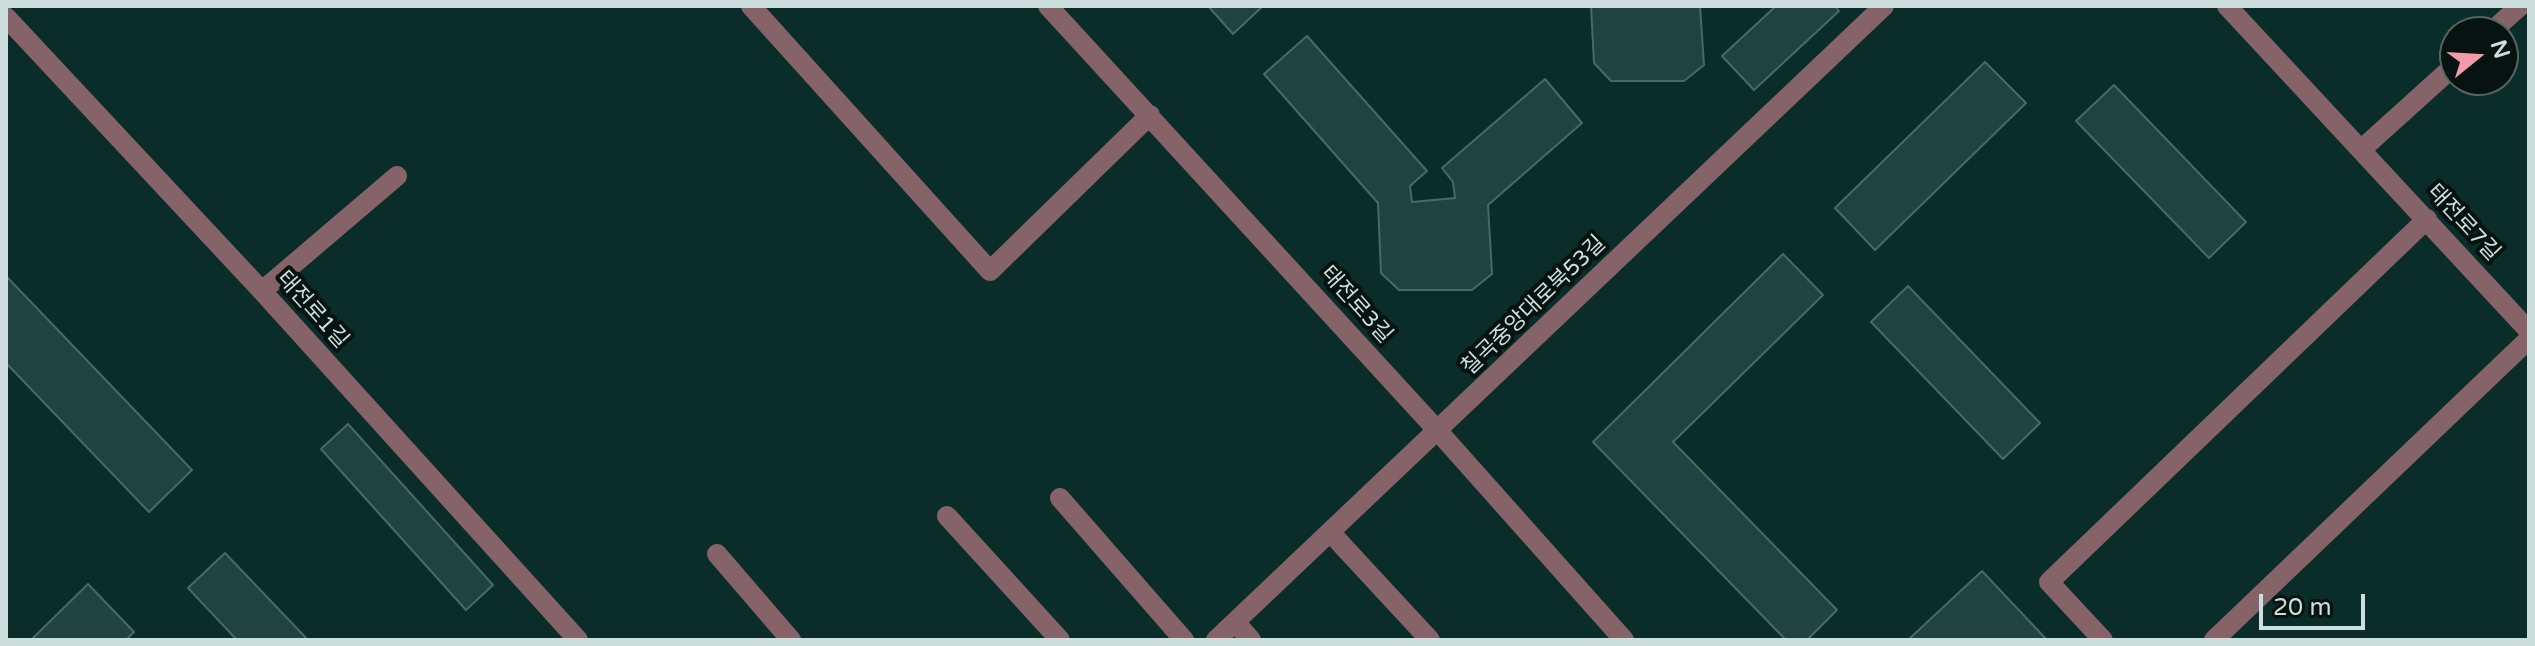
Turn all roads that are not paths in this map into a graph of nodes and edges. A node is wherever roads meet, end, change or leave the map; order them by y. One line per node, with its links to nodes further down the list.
1 (751, 6): 7 (street)
2 (1048, 6): 7 (street, 태전로3길)
3 (1884, 6): 14 (street, 칠곡중앙대로북53길)
4 (2227, 6): 8 (street, 태전로7길)
5 (6, 17): 11 (street, 태전로1길)
6 (2439, 79): 8 (street)
7 (1150, 115): 14 (street, 태전로3길)
8 (2362, 149): 10 (street, 태전로7길)
9 (397, 176): 11 (street)
10 (2427, 219): 12 (street, 태전로7길); 28 (street)
11 (262, 291): 20 (street, 태전로1길)
12 (2529, 331)
13 (2529, 339): 29 (street)
14 (1437, 430): 17 (street, 칠곡중앙대로북53길); 27 (street, 태전로3길)
15 (1060, 498): 23 (street)
16 (947, 516): 22 (street)
17 (1330, 532): 19 (street, 칠곡중앙대로북53길); 26 (street)
18 (717, 554): 21 (street)
19 (1235, 622): 24 (street, 칠곡중앙대로북53길); 25 (street)
20 (578, 640)
21 (791, 640)
22 (1060, 640)
23 (1184, 640)
24 (1216, 640)
25 (1251, 640)
26 (1430, 640)
27 (1624, 640)
28 (2103, 640)
29 (2214, 640)

